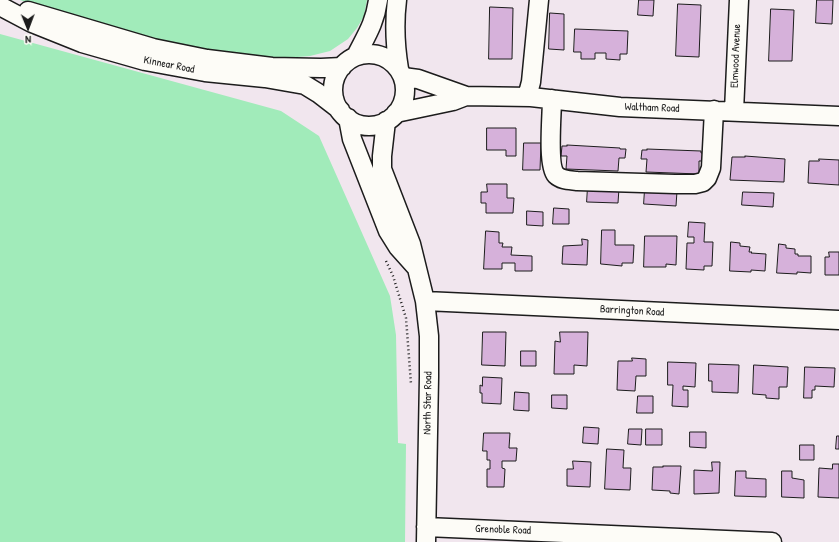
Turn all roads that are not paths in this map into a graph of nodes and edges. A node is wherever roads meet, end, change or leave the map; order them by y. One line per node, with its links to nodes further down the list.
1 (378, 0): 6 (street)
2 (397, 0): 8 (street)
3 (539, 0): 10 (street)
4 (739, 0): 13 (street, Elmwood Avenue)
5 (0, 5): 7 (street, Kinnear Road); 14 (street, Kinnear Road)
6 (356, 56): 7 (street); 8 (street)
7 (342, 67): 14 (street)
8 (401, 73): 9 (street, Waltham Road); 16 (street)
9 (466, 96): 10 (street, Waltham Road); 16 (street, Waltham Road)
10 (527, 97): 11 (street, Waltham Road)
11 (552, 99): 12 (street, Waltham Road); 12 (street)
12 (714, 110): 13 (street, Waltham Road)
13 (734, 111): 15 (street, Waltham Road)
14 (344, 114): 16 (street); 17 (street, North Star Road)
15 (839, 116)
16 (391, 117): 17 (street, North Star Road)
17 (415, 266): 18 (street, North Star Road)
18 (425, 301): 19 (street, Barrington Road); 20 (street, North Star Road)
19 (839, 320)
20 (426, 535): 21 (street, Grenoble Road)
21 (772, 542)

